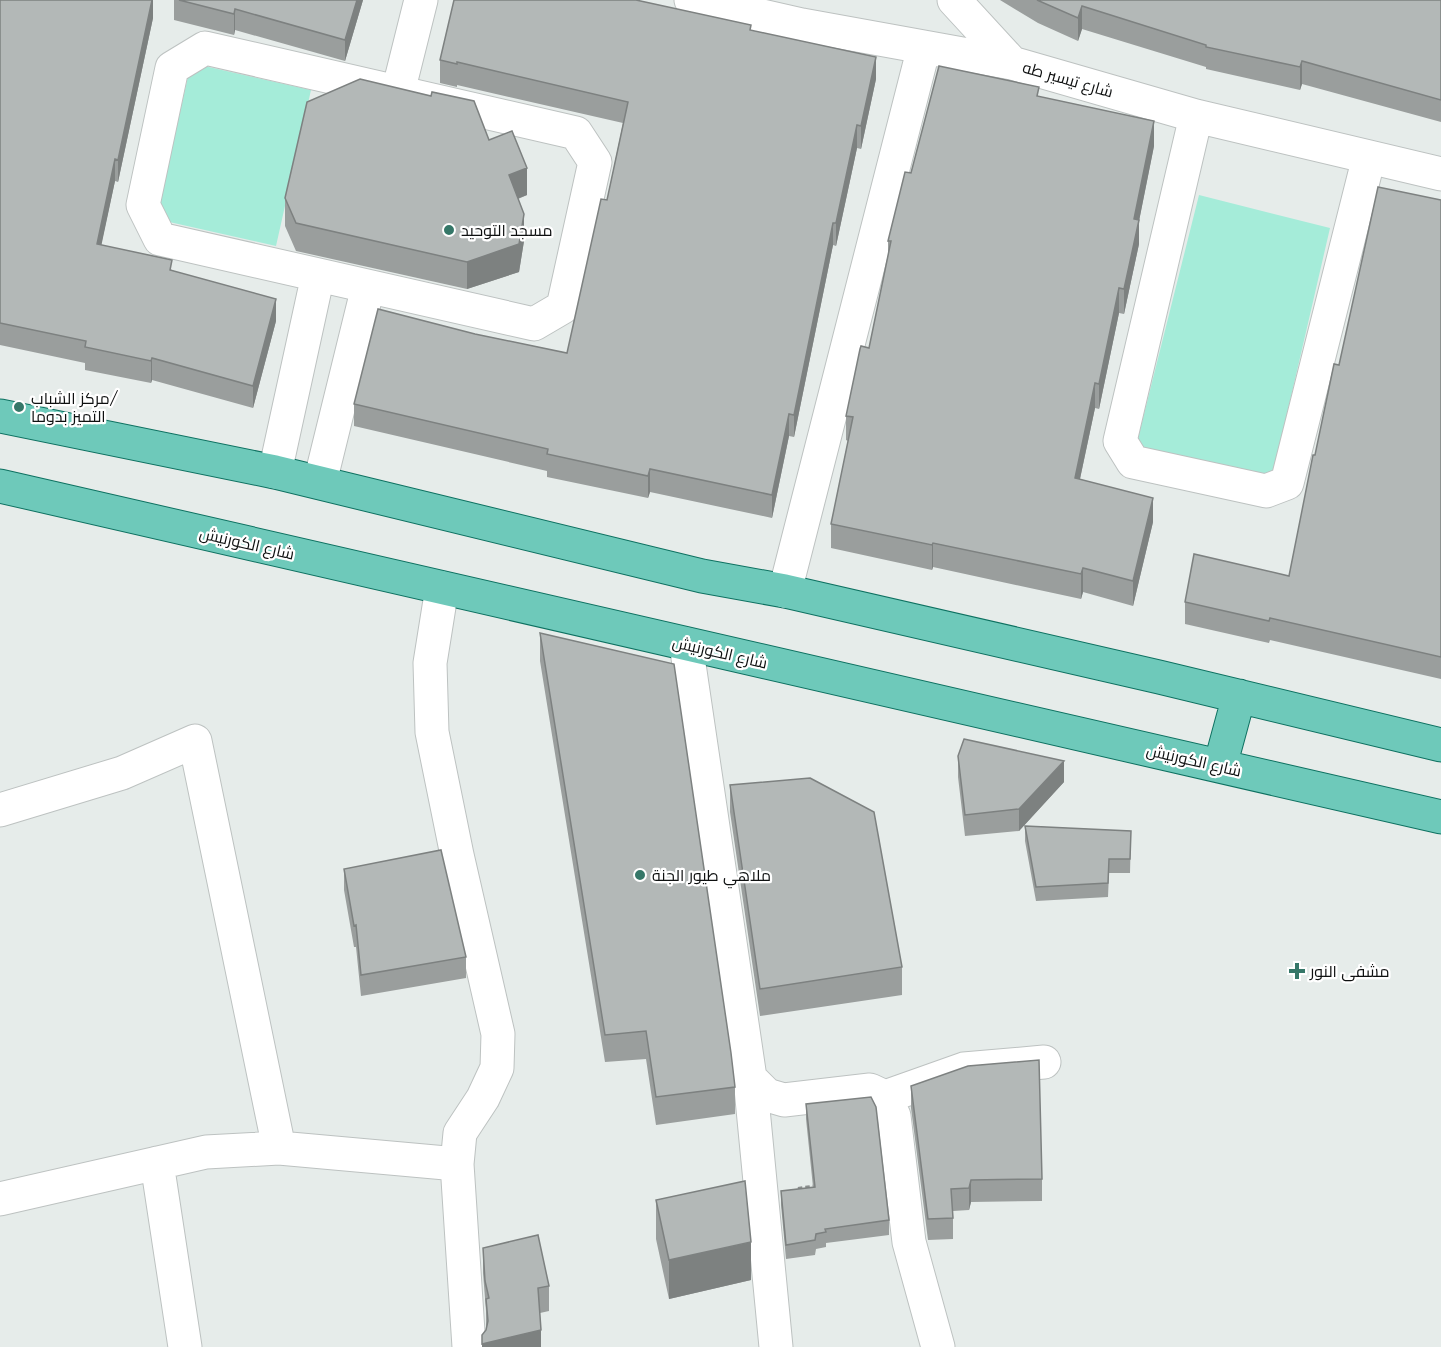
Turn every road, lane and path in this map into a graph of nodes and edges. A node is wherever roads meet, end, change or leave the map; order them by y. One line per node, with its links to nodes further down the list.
1 (421, 0): 7 (street)
2 (691, 0): 4 (street, شارع تيسير طه)
3 (954, 0): 6 (street)
4 (806, 12): 5 (street, شارع تيسير طه)
5 (924, 47): 6 (street, شارع تيسير طه); 18 (street)
6 (1012, 63): 8 (street, شارع تيسير طه)
7 (398, 92): 11 (street); 12 (street)
8 (1196, 116): 9 (street, شارع تيسير طه); 9 (street)
9 (1369, 157): 10 (street, شارع تيسير طه)
10 (1441, 174)
11 (318, 275): 12 (street); 14 (street)
12 (368, 287): 15 (street)
13 (0, 416): 14 (main road)
14 (275, 472): 15 (main road)
15 (320, 483): 18 (main road)
16 (0, 486): 17 (main road, شارع الكورنيش)
17 (442, 588): 19 (main road, شارع الكورنيش); 30 (street)
18 (785, 591): 20 (main road)
19 (686, 644): 22 (main road, شارع الكورنيش); 26 (street)
20 (1239, 696): 21 (main road); 22 (main road)
21 (1441, 745)
22 (1220, 766): 24 (main road, شارع الكورنيش)
23 (0, 810): 28 (street)
24 (1441, 817)
25 (1044, 1062): 27 (street)
26 (750, 1078): 27 (street); 32 (street)
27 (885, 1096): 37 (street)
28 (279, 1149): 29 (street); 30 (street)
29 (157, 1163): 33 (street); 34 (street)
30 (457, 1164): 35 (street)
31 (819, 1186): 32 (path)
32 (761, 1194): 36 (street)
33 (0, 1199)
34 (185, 1347)
35 (469, 1347)
36 (776, 1347)
37 (938, 1347)

